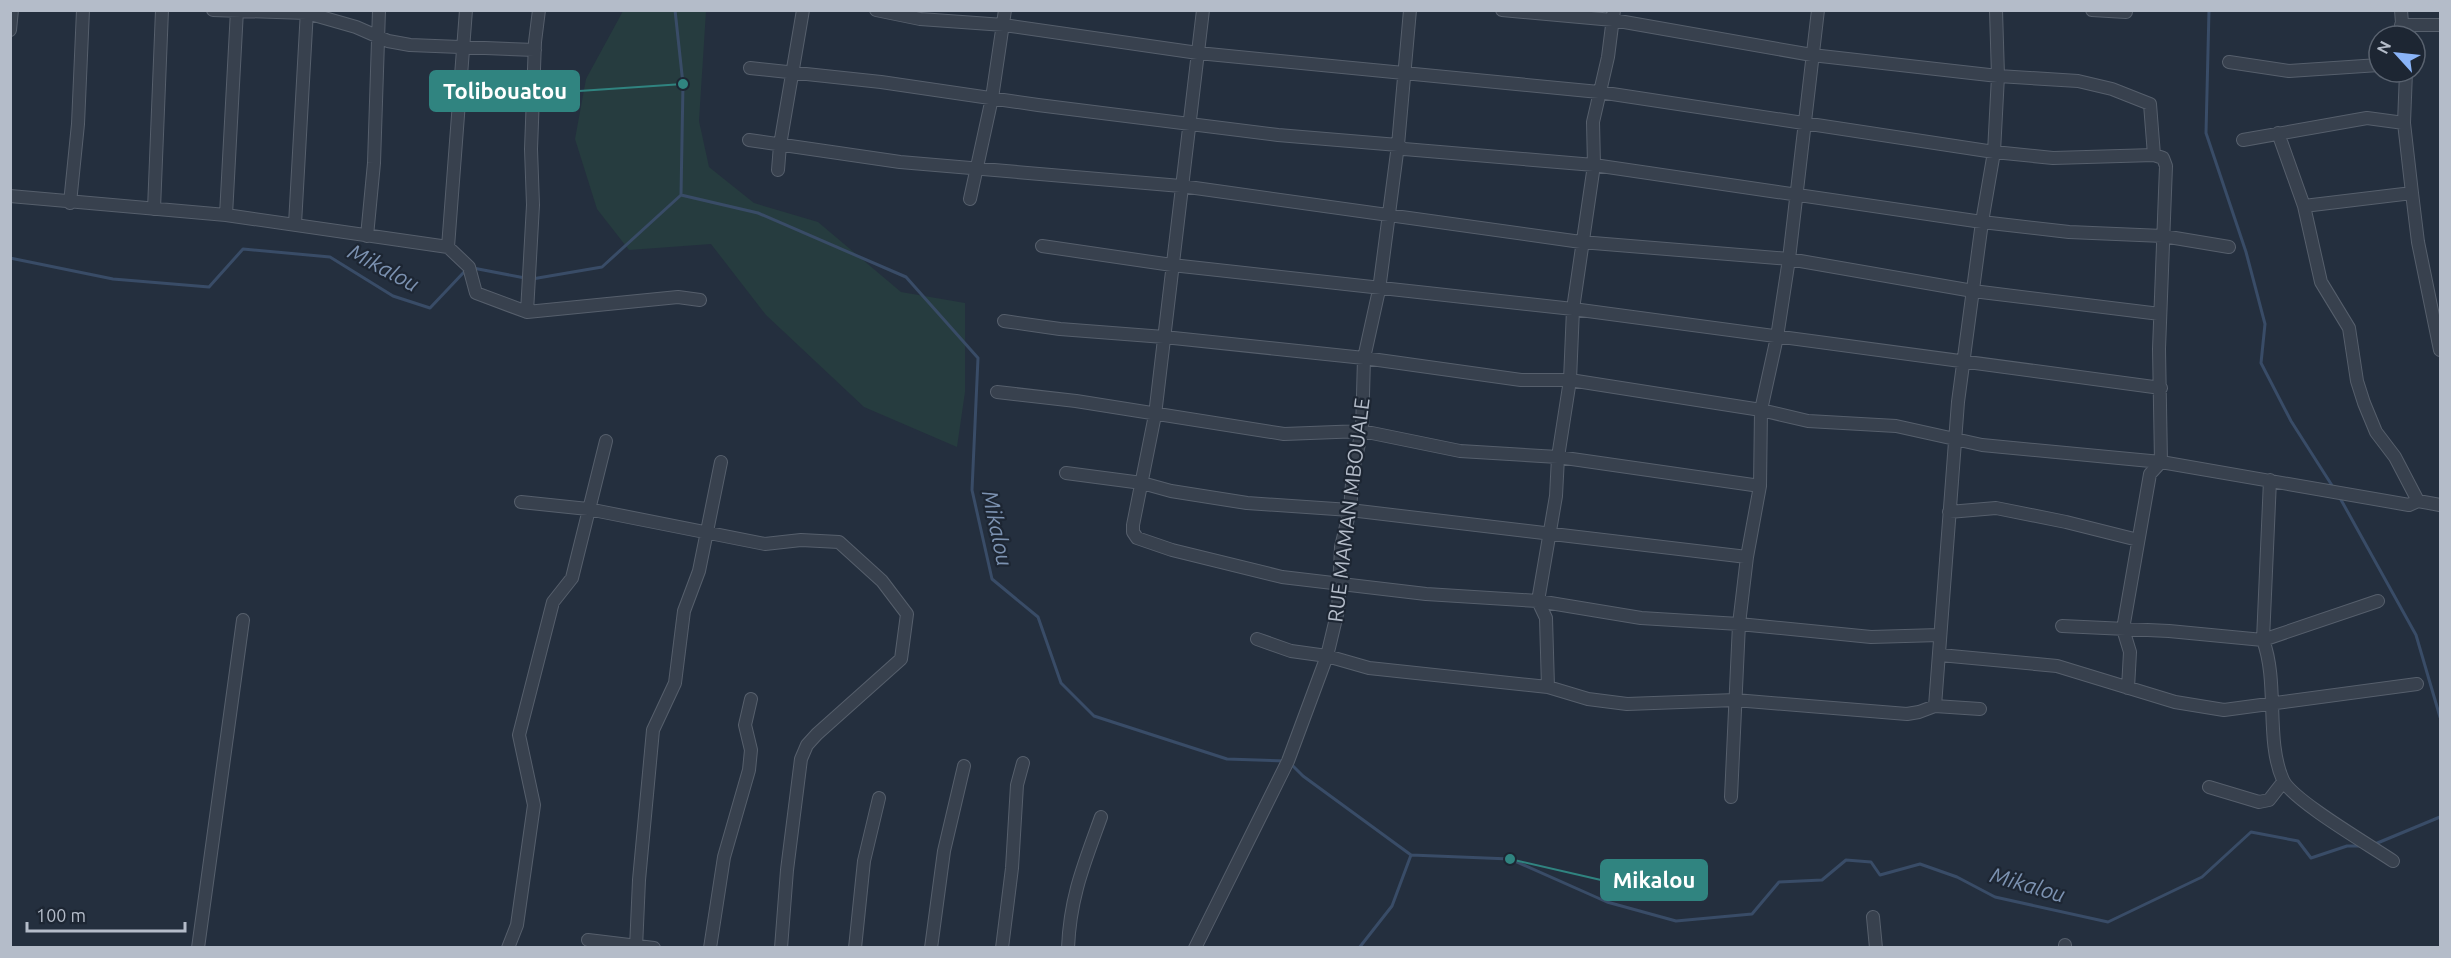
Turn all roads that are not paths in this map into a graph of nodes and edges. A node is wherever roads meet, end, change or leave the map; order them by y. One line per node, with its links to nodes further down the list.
1 (12, 10): 22 (street)
2 (83, 10): 55 (street)
3 (162, 10): 57 (street)
4 (213, 10): 17 (street)
5 (379, 10): 23 (street)
6 (466, 10): 24 (street)
7 (539, 10): 25 (street)
8 (803, 10): 31 (street)
9 (876, 10): 21 (street)
10 (1005, 10): 21 (street)
11 (1203, 10): 26 (street)
12 (1410, 10): 32 (street, RUE MAMAN MBOUALE)
13 (1502, 10): 20 (street)
14 (1818, 10): 27 (street)
15 (1996, 10): 33 (street)
16 (2092, 10): 19 (street)
17 (237, 11): 18 (street); 58 (street)
18 (307, 12): 23 (street); 61 (street)
19 (2126, 12)
20 (1614, 15): 27 (street); 35 (street)
21 (1004, 25): 26 (street); 36 (street)
22 (10, 30)
23 (378, 38): 24 (street); 62 (street)
24 (464, 47): 25 (street); 66 (street)
25 (535, 50): 74 (street)
26 (1198, 53): 32 (street); 37 (street)
27 (1812, 55): 33 (street); 39 (street)
28 (2229, 63): 29 (street)
29 (2367, 66)
30 (750, 68): 31 (street)
31 (792, 72): 36 (street); 43 (street)
32 (1403, 72): 35 (street); 44 (street, RUE MAMAN MBOUALE)
33 (1998, 76): 45 (street); 46 (street)
34 (2406, 84): 38 (street)
35 (1599, 92): 39 (street); 47 (street)
36 (992, 98): 37 (street); 48 (street)
37 (1189, 123): 44 (street); 50 (street)
38 (2404, 123): 40 (street); 51 (street)
39 (1803, 125): 45 (street); 52 (street)
40 (2278, 133): 42 (street); 56 (street)
41 (749, 140): 43 (street)
42 (2243, 140)
43 (780, 145): 48 (street); 49 (street)
44 (1398, 145): 47 (street); 59 (street, RUE MAMAN MBOUALE)
45 (1994, 152): 46 (street); 60 (street)
46 (2154, 155): 63 (street)
47 (1594, 165): 52 (street); 64 (street)
48 (977, 168): 50 (street); 54 (street)
49 (778, 170)
50 (1181, 186): 59 (street); 69 (street)
51 (2412, 193): 56 (street); 79 (street)
52 (1797, 195): 60 (street); 68 (street)
53 (10, 196): 55 (street)
54 (970, 199)
55 (70, 203): 57 (street)
56 (2304, 206): 97 (street)
57 (154, 208): 58 (street)
58 (226, 215): 61 (street)
59 (1387, 217): 64 (street); 70 (street, RUE MAMAN MBOUALE)
60 (1982, 222): 63 (street); 71 (street)
61 (295, 224): 62 (street)
62 (367, 236): 66 (street)
63 (2163, 236): 67 (street); 75 (street)
64 (1581, 242): 68 (street); 73 (street)
65 (1042, 246): 69 (street)
66 (448, 247): 74 (street)
67 (2229, 247)
68 (1789, 259): 71 (street); 78 (street)
69 (1172, 265): 70 (street); 77 (street)
70 (1379, 290): 73 (street); 80 (street, RUE MAMAN MBOUALE)
71 (1973, 291): 75 (street); 81 (street)
72 (700, 300): 74 (street)
73 (1573, 309): 78 (street); 82 (street)
74 (527, 312)
75 (2160, 314): 83 (street)
76 (1004, 321): 77 (street)
77 (1164, 337): 80 (street); 86 (street)
78 (1777, 337): 81 (street); 85 (street)
79 (2440, 350)
80 (1364, 358): 82 (street); 87 (street, RUE MAMAN MBOUALE)
81 (1963, 361): 83 (street); 88 (street)
82 (1570, 380): 85 (street); 90 (street)
83 (2161, 388): 92 (street)
84 (997, 392): 86 (street)
85 (1761, 410): 88 (street); 96 (street)
86 (1155, 415): 87 (street); 95 (street)
87 (1362, 431): 90 (street); 101 (street, RUE MAMAN MBOUALE)
88 (1955, 440): 92 (street); 102 (street)
89 (606, 441): 100 (street)
90 (1558, 457): 96 (street); 104 (street)
91 (721, 462): 103 (street)
92 (2161, 462): 94 (street); 105 (street)
93 (1066, 473): 95 (street)
94 (2270, 480): 97 (street); 116 (street)
95 (1142, 483): 101 (street); 107 (street)
96 (1760, 486): 106 (street)
97 (2418, 501): 99 (street)
98 (521, 502): 100 (street)
99 (2440, 505)
100 (588, 509): 103 (street); 139 (street)
101 (1350, 510): 104 (street); 107 (street, RUE MAMAN MBOUALE)
102 (1949, 512): 105 (street); 114 (street)
103 (707, 531): 137 (street); 142 (street)
104 (1549, 532): 106 (street); 108 (street)
105 (2138, 540): 113 (street)
106 (1747, 557): 111 (street)
107 (1340, 582): 108 (street); 117 (street, RUE MAMAN MBOUALE)
108 (1538, 601): 111 (street); 120 (street)
109 (2378, 601): 116 (street)
110 (243, 621): 138 (street)
111 (1739, 624): 114 (street); 123 (street)
112 (2061, 626): 113 (street)
113 (2124, 629): 116 (street); 121 (street)
114 (1940, 635): 118 (street)
115 (1257, 639): 117 (street)
116 (2263, 640): 124 (street)
117 (1327, 656): 120 (street); 147 (street, RUE MAMAN MBOUALE)
118 (1940, 656): 121 (street); 125 (street)
119 (2417, 684): 124 (street)
120 (1548, 687): 123 (street)
121 (2128, 688): 124 (street)
122 (751, 699): 141 (street)
123 (1735, 700): 125 (street); 131 (street)
124 (2272, 703): 129 (street)
125 (1935, 706): 126 (street)
126 (1980, 709)
127 (1023, 763): 145 (street)
128 (964, 766): 144 (street)
129 (2283, 782): 130 (street); 134 (street)
130 (2209, 787)
131 (1731, 797)
132 (879, 798): 143 (street)
133 (1101, 818): 146 (street)
134 (2393, 861)
135 (1873, 917): 148 (street)
136 (588, 940): 137 (street)
137 (636, 946): 140 (street)
138 (198, 948)
139 (508, 948)
140 (654, 948)
141 (710, 948)
142 (781, 948)
143 (855, 948)
144 (931, 948)
145 (1002, 948)
146 (1068, 948)
147 (1195, 948)
148 (1876, 948)

